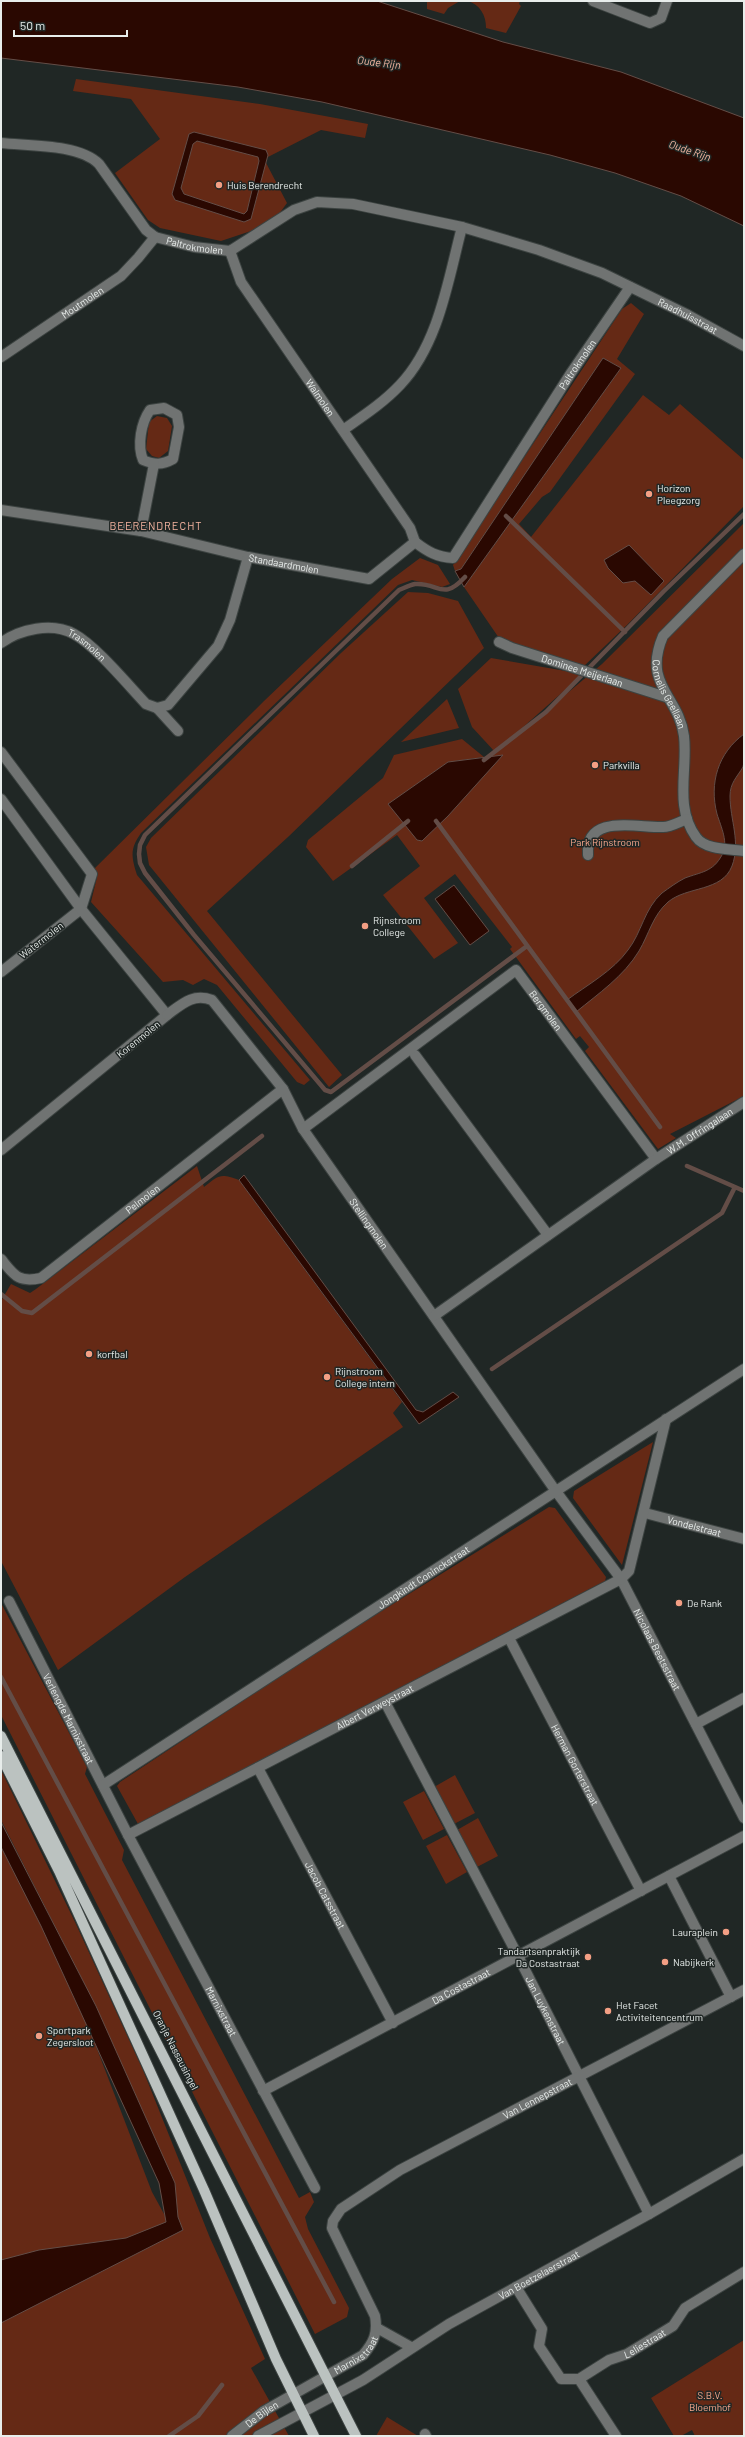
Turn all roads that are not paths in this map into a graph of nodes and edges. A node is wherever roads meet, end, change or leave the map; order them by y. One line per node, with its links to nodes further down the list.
1 (593, 1): 2 (street)
2 (667, 1)
3 (1, 143): 5 (street, Paltrokmolen)
4 (462, 227): 6 (street, Paltrokmolen); 7 (street, Paltrokmolen); 10 (street)
5 (155, 236): 6 (street, Paltrokmolen); 9 (street, Moutmolen)
6 (230, 251): 10 (street, Walmolen)
7 (630, 287): 8 (street, Raadhuisstraat); 14 (street, Paltrokmolen)
8 (744, 346)
9 (1, 357)
10 (343, 430): 14 (street, Walmolen)
11 (154, 464): 11 (street); 13 (street)
12 (1, 510): 13 (street, Standaardmolen)
13 (141, 531): 16 (street, Standaardmolen)
14 (415, 542): 16 (street, Standaardmolen)
15 (744, 554): 19 (street, Cornelis Geellaan)
16 (248, 557): 20 (street)
17 (499, 642): 19 (street, Dominee Meijerlaan)
18 (1, 643): 20 (street, Trasmolen)
19 (666, 697): 24 (street, Cornelis Geellaan)
20 (157, 708): 21 (street, Trasmolen)
21 (178, 731)
22 (1, 752): 27 (street)
23 (1, 799): 27 (street, Korenmolen)
24 (687, 820): 25 (street, Cornelis Geellaan); 26 (street)
25 (744, 851)
26 (588, 855)
27 (81, 908): 28 (street, Watermolen); 29 (street, Korenmolen)
28 (1, 972)
29 (168, 1015): 31 (street, Stellingmolen); 34 (street, Korenmolen)
30 (416, 1055): 36 (street)
31 (283, 1089): 33 (street, Stellingmolen); 37 (street, Pelmolen)
32 (744, 1102): 35 (street, W.M. Offringalaan)
33 (303, 1130): 35 (street, Bergmolen); 38 (street, Stellingmolen)
34 (1, 1150)
35 (656, 1159): 36 (street)
36 (548, 1235): 38 (street)
37 (1, 1259)
38 (434, 1316): 41 (street, Stellingmolen)
39 (744, 1369): 40 (street, Jongkindt Coninckstraat)
40 (666, 1419): 41 (street, Jongkindt Coninckstraat); 42 (street)
41 (555, 1490): 44 (street, Nicolaas Beetsstraat); 53 (street, Jongkindt Coninckstraat)
42 (645, 1513): 43 (street, Vondelstraat); 44 (street)
43 (744, 1539)
44 (621, 1579): 46 (street, Albert Verweystraat); 49 (street, Nicolaas Beetsstraat)
45 (9, 1601): 53 (street, Verlengde Marnixstraat)
46 (509, 1638): 48 (street, Albert Verweystraat); 58 (street, Herman Gorterstraat)
47 (744, 1698): 49 (street)
48 (384, 1702): 52 (street, Albert Verweystraat); 59 (street, Jan Luykenstraat)
49 (696, 1724): 54 (street, Nicolaas Beetsstraat)
50 (1, 1736): 73 (main road, Oranje Nassausingel)
51 (1, 1756): 75 (main road)
52 (258, 1768): 55 (street, Albert Verweystraat); 62 (street, Jacob Catsstraat)
53 (103, 1785): 55 (street, Verlengde Marnixstraat)
54 (744, 1818)
55 (128, 1835): 64 (street, Marnixstraat)
56 (744, 1836): 57 (street, Da Costastraat)
57 (669, 1876): 58 (street, Da Costastraat); 61 (street)
58 (640, 1891): 59 (street, Da Costastraat)
59 (518, 1956): 62 (street, Da Costastraat); 63 (street, Jan Luykenstraat)
60 (744, 1990): 61 (street, Van Lennepstraat)
61 (731, 1997): 63 (street, Van Lennepstraat)
62 (392, 2023): 64 (street, Da Costastraat)
63 (579, 2077): 67 (street, Jan Luykenstraat); 68 (street, Van Lennepstraat)
64 (263, 2091): 66 (street, Marnixstraat)
65 (744, 2158): 67 (street, Van Boetzelaerstraat)
66 (315, 2188)
67 (649, 2214): 70 (street, Van Boetzelaerstraat)
68 (336, 2215): 71 (street, Marnixstraat)
69 (744, 2272): 74 (street, Leliestraat)
70 (516, 2287): 72 (street, Van Boetzelaerstraat); 74 (street)
71 (377, 2328): 72 (street, Marnixstraat); 73 (street, Marnixstraat)
72 (412, 2347): 76 (street, Van Boetzelaerstraat)
73 (327, 2376): 75 (street); 76 (main road, Oranje Nassausingel)
74 (579, 2379): 82 (street)
75 (294, 2394): 77 (main road); 78 (street, De Bijlen)
76 (336, 2395): 77 (street); 81 (main road, Oranje Nassausingel)
77 (303, 2413): 79 (street, De Bijlen); 80 (main road)
78 (232, 2436)
79 (258, 2436)
80 (314, 2436)
81 (356, 2436)
82 (616, 2436)

